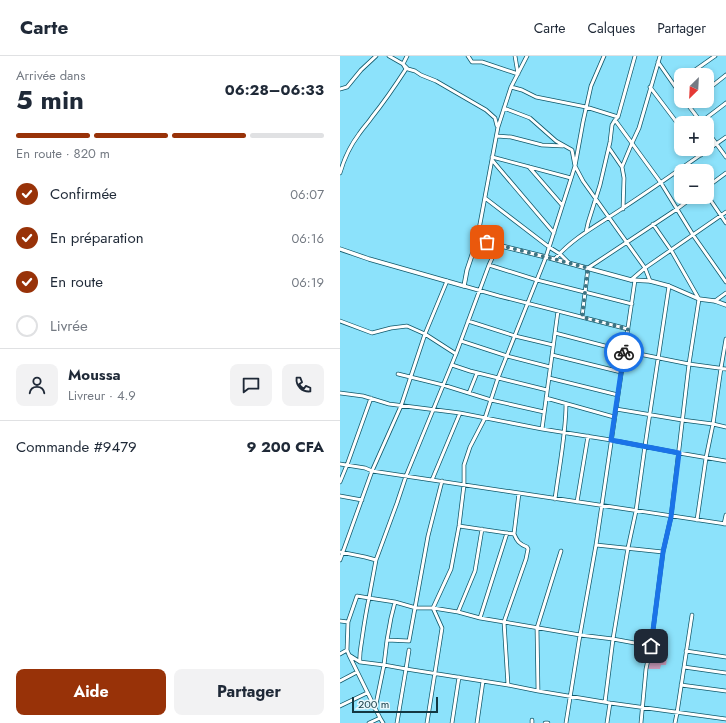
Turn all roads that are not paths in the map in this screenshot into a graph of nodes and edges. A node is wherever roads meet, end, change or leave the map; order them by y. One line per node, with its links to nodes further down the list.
1 (376, 56): 20 (street)
2 (389, 56): 12 (street)
3 (407, 56): 12 (street)
4 (468, 56): 14 (street)
5 (514, 56): 14 (street)
6 (527, 56): 14 (street)
7 (604, 56): 22 (street)
8 (635, 56): 27 (street)
9 (660, 56): 11 (street)
10 (715, 56): 13 (street)
11 (658, 62): 17 (street); 19 (street)
12 (402, 64): 29 (street); 43 (street)
13 (698, 68)
14 (518, 74): 18 (street)
15 (726, 75): 16 (street)
16 (714, 84)
17 (674, 85)
18 (511, 87): 22 (street); 23 (street)
19 (650, 87): 28 (street); 33 (street)
20 (340, 90)
21 (726, 103): 26 (street)
22 (586, 107): 27 (street); 40 (street)
23 (504, 108): 29 (street); 36 (street)
24 (690, 108): 25 (street)
25 (696, 116)
26 (709, 116)
27 (616, 118): 33 (street); 35 (street)
28 (674, 119)
29 (498, 127): 30 (street)
30 (497, 136): 36 (street); 39 (street)
31 (726, 137): 34 (street)
32 (714, 141): 34 (street)
33 (632, 143): 42 (street); 47 (street)
34 (716, 144): 38 (street)
35 (609, 148): 42 (street); 49 (street)
36 (572, 150): 40 (street)
37 (700, 156): 47 (street)
38 (726, 157)
39 (492, 159): 41 (street); 48 (street); 61 (street)
40 (575, 166): 45 (street); 49 (street)
41 (529, 167): 45 (street); 52 (street)
42 (622, 167): 53 (street)
43 (340, 173)
44 (726, 173): 46 (street)
45 (571, 178): 52 (street)
46 (714, 182)
47 (660, 183): 53 (street); 54 (street)
48 (485, 198): 63 (street); 66 (street)
49 (595, 199): 57 (street); 60 (street)
50 (683, 204): 54 (street)
51 (713, 204): 56 (street)
52 (562, 205): 61 (street)
53 (623, 209): 57 (street)
54 (676, 209): 59 (street); 62 (street)
55 (726, 212): 56 (street)
56 (721, 216): 58 (street); 62 (street)
57 (609, 217): 60 (street); 64 (street)
58 (726, 223)
59 (653, 224): 64 (street); 68 (street)
60 (586, 232): 69 (street)
61 (554, 233): 66 (street)
62 (693, 235): 68 (street); 80 (street)
63 (477, 240): 65 (street); 81 (street)
64 (627, 242): 74 (street); 75 (street)
65 (498, 245): 70 (street); 73 (street)
66 (549, 247): 69 (street); 70 (street)
67 (340, 249): 78 (street)
68 (671, 250): 75 (street); 86 (street)
69 (560, 254): 71 (street); 72 (street)
70 (546, 257): 71 (street); 76 (street)
71 (555, 259): 72 (street)
72 (569, 263): 74 (street)
73 (489, 265): 76 (street); 83 (street)
74 (588, 268): 77 (street); 84 (street)
75 (645, 268): 77 (street); 79 (street)
76 (537, 280): 84 (street); 88 (street)
77 (633, 280): 79 (street); 89 (street)
78 (447, 281): 81 (street); 97 (street)
79 (650, 281): 82 (street)
80 (726, 282)
81 (464, 286): 83 (street)
82 (669, 286): 86 (street); 106 (street)
83 (480, 291): 88 (street); 94 (street)
84 (585, 292): 89 (street); 92 (street)
85 (726, 293): 87 (street)
86 (699, 298): 87 (street); 107 (street)
87 (715, 301): 90 (street)
88 (528, 303): 91 (street); 98 (street)
89 (632, 304): 95 (street)
90 (726, 305)
91 (558, 311): 92 (street); 96 (street)
92 (582, 317): 95 (street)
93 (340, 321): 97 (street)
94 (468, 321): 98 (street); 100 (street)
95 (628, 329): 102 (street)
96 (555, 333): 101 (street); 102 (street)
97 (425, 334): 103 (street); 115 (street)
98 (515, 336): 101 (street); 105 (street)
99 (726, 339): 110 (street)
100 (461, 341): 103 (street); 105 (street)
101 (553, 345): 104 (street)
102 (624, 351): 106 (street); 112 (street)
103 (456, 354): 108 (street)
104 (552, 355): 109 (street); 112 (street)
105 (506, 356): 109 (street); 116 (street)
106 (658, 357): 107 (street); 133 (street)
107 (689, 364): 110 (street); 136 (street)
108 (452, 365): 113 (street); 118 (street)
109 (550, 367): 117 (street)
110 (721, 368): 111 (street); 137 (street)
111 (726, 369)
112 (621, 372): 122 (street)
113 (477, 373): 116 (street); 121 (street)
114 (398, 374): 115 (street)
115 (410, 377): 118 (street); 128 (street)
116 (498, 378): 119 (street); 126 (street)
117 (549, 378): 119 (street); 122 (street)
118 (443, 385): 121 (street); 129 (street)
119 (547, 390): 125 (street)
120 (341, 393): 123 (street); 124 (street)
121 (469, 393): 126 (street)
122 (618, 395): 130 (street)
123 (340, 398)
124 (371, 398): 128 (street); 148 (street)
125 (546, 398): 127 (street); 131 (street)
126 (491, 400): 131 (street); 135 (street)
127 (566, 404): 134 (street); 140 (street)
128 (401, 406): 129 (street); 149 (street)
129 (433, 409): 132 (street); 150 (street)
130 (616, 409): 133 (street); 134 (street)
131 (544, 412): 139 (street)
132 (460, 413): 135 (street); 151 (street)
133 (650, 414): 136 (street); 143 (street)
134 (614, 417): 142 (street)
135 (485, 418): 139 (street); 154 (street)
136 (682, 420): 137 (street); 144 (street)
137 (713, 424): 138 (street); 145 (street)
138 (726, 427)
139 (542, 429): 140 (street)
140 (564, 432): 141 (street); 157 (street)
141 (588, 436): 142 (street); 159 (street)
142 (611, 440): 143 (street); 160 (street)
143 (645, 446): 144 (street); 161 (street)
144 (679, 453): 145 (street); 163 (street)
145 (706, 458): 146 (street); 164 (street)
146 (726, 461)
147 (340, 464): 148 (street)
148 (347, 465): 149 (street); 153 (street)
149 (372, 471): 150 (street); 158 (street)
150 (406, 476): 151 (street); 176 (street)
151 (432, 480): 152 (street)
152 (442, 480): 154 (street); 179 (street)
153 (340, 482)
154 (464, 485): 155 (street); 166 (street)
155 (519, 493): 157 (street); 169 (street)
156 (340, 496): 158 (street)
157 (555, 499): 159 (street)
158 (362, 500): 173 (street)
159 (577, 502): 160 (street)
160 (601, 506): 161 (street); 170 (street)
161 (636, 511): 163 (street); 171 (street)
162 (726, 515): 165 (street)
163 (671, 517): 164 (street); 174 (street)
164 (697, 520): 165 (street)
165 (725, 524)
166 (459, 526): 167 (street); 180 (street)
167 (482, 529): 168 (street); 181 (street)
168 (507, 533): 169 (street); 183 (street)
169 (514, 534): 186 (street)
170 (596, 545): 171 (street); 188 (street)
171 (628, 548): 174 (street); 189 (street)
172 (560, 551): 187 (street)
173 (341, 552): 175 (street); 176 (street)
174 (663, 552): 191 (street)
175 (340, 560)
176 (376, 560): 177 (street)
177 (369, 598): 178 (street); 185 (street); 198 (street)
178 (395, 602): 179 (street); 190 (street)
179 (416, 608): 180 (street); 190 (street)
180 (433, 608): 181 (street); 203 (street)
181 (458, 612): 183 (street)
182 (692, 615): 194 (street)
183 (480, 618): 186 (street)
184 (340, 621): 185 (street)
185 (348, 622): 192 (street)
186 (504, 622): 187 (street); 208 (street)
187 (537, 628): 188 (street); 210 (street)
188 (580, 635): 189 (street); 213 (street)
189 (613, 639): 191 (street); 214 (street)
190 (387, 640): 199 (street)
191 (651, 646): 217 (street)
192 (347, 650): 195 (street); 196 (street)
193 (409, 650): 201 (street)
194 (686, 651): 197 (street); 200 (street)
195 (340, 654)
196 (349, 655): 198 (street); 202 (street)
197 (726, 657)
198 (360, 662): 199 (street)
199 (384, 666): 201 (street); 218 (street)
200 (684, 667): 204 (street); 209 (street)
201 (406, 668): 203 (street); 225 (street)
202 (357, 672): 206 (street); 212 (street)
203 (435, 673): 205 (street); 226 (street)
204 (726, 673)
205 (459, 677): 207 (street); 227 (street)
206 (340, 681)
207 (483, 681): 208 (street); 228 (street)
208 (508, 685): 210 (street)
209 (681, 685): 211 (street); 219 (street)
210 (538, 691): 213 (street)
211 (726, 691)
212 (367, 692): 216 (street); 218 (street)
213 (570, 697): 214 (street); 230 (street)
214 (605, 702): 215 (street)
215 (610, 703): 217 (street); 231 (street)
216 (340, 706)
217 (642, 708): 219 (street); 232 (street)
218 (375, 709): 220 (street)
219 (677, 713): 221 (street); 233 (street)
220 (380, 718): 223 (street); 224 (street)
221 (726, 719)
222 (545, 722): 229 (street)
223 (369, 723)
224 (383, 723)
225 (397, 723)
226 (427, 723)
227 (452, 723)
228 (477, 723)
229 (548, 723)
230 (566, 723)
231 (607, 723)
232 (641, 723)
233 (675, 723)

